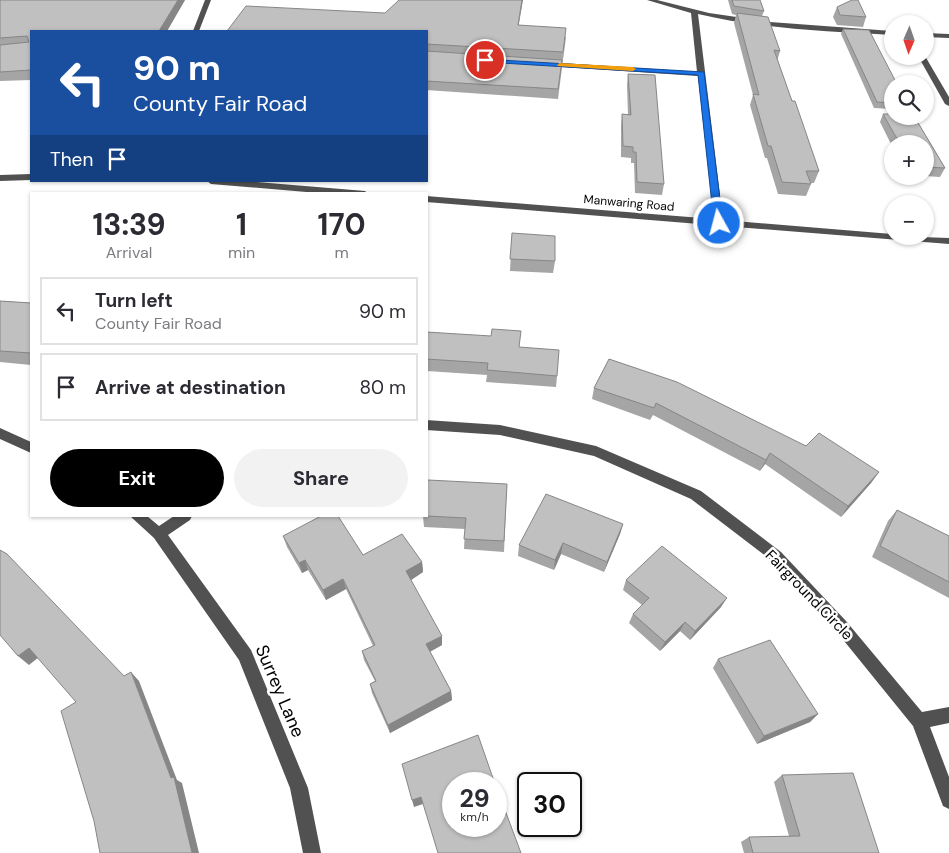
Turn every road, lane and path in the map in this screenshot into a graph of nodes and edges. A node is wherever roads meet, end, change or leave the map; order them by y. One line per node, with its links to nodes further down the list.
1 (208, 0): 4 (street)
2 (650, 0): 3 (street)
3 (694, 12): 5 (street); 10 (street)
4 (196, 30)
5 (884, 32)
6 (934, 35): 7 (street)
7 (949, 36)
8 (534, 63): 10 (street)
9 (926, 65): 11 (street)
10 (701, 74): 17 (street)
11 (949, 104)
12 (30, 177): 13 (street)
13 (0, 178)
14 (223, 182): 15 (street)
15 (341, 192)
16 (428, 199): 17 (street, Manwaring Road)
17 (719, 223): 18 (street, Manwaring Road)
18 (949, 242)
19 (428, 425): 26 (street, Fairground Circle)
20 (0, 433): 21 (street)
21 (30, 448)
22 (139, 517): 24 (street, Surrey Lane)
23 (184, 517): 24 (street)
24 (160, 534): 28 (street, Surrey Lane)
25 (949, 715): 26 (street)
26 (918, 721): 27 (street, Fairground Circle)
27 (949, 800)
28 (312, 853)

